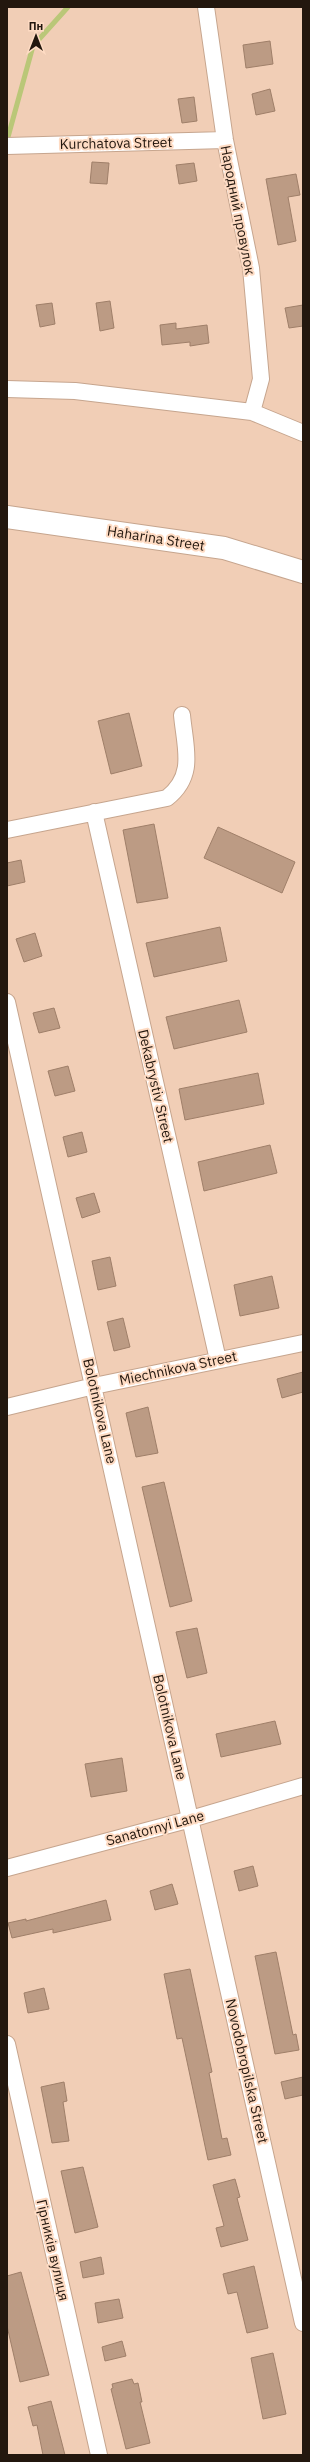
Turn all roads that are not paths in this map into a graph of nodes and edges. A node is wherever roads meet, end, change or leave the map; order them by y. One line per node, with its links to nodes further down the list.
1 (206, 7): 2 (street, Народний провулок)
2 (225, 140): 3 (street, Kurchatova Street); 5 (street, Народний провулок)
3 (7, 146)
4 (7, 389): 5 (street)
5 (252, 412): 6 (street)
6 (303, 433)
7 (7, 517): 8 (main road, Haharina Street)
8 (303, 572)
9 (182, 715): 10 (street)
10 (94, 812): 11 (street); 15 (street, Dekabrystiv Street)
11 (7, 830)
12 (7, 1002): 13 (street, Bolotnikova Lane)
13 (12, 1042): 16 (street, Bolotnikova Lane)
14 (303, 1343): 15 (street, Miechnikova Street)
15 (218, 1360): 16 (street, Miechnikova Street)
16 (94, 1386): 17 (street, Miechnikova Street); 19 (street, Bolotnikova Lane)
17 (7, 1406)
18 (303, 1786): 19 (street, Sanatornyi Lane)
19 (191, 1819): 20 (street, Sanatornyi Lane); 22 (street, Novodobropilska Street)
20 (7, 1868)
21 (7, 2044): 23 (street, Гірників вулиця)
22 (303, 2323)
23 (99, 2455)

